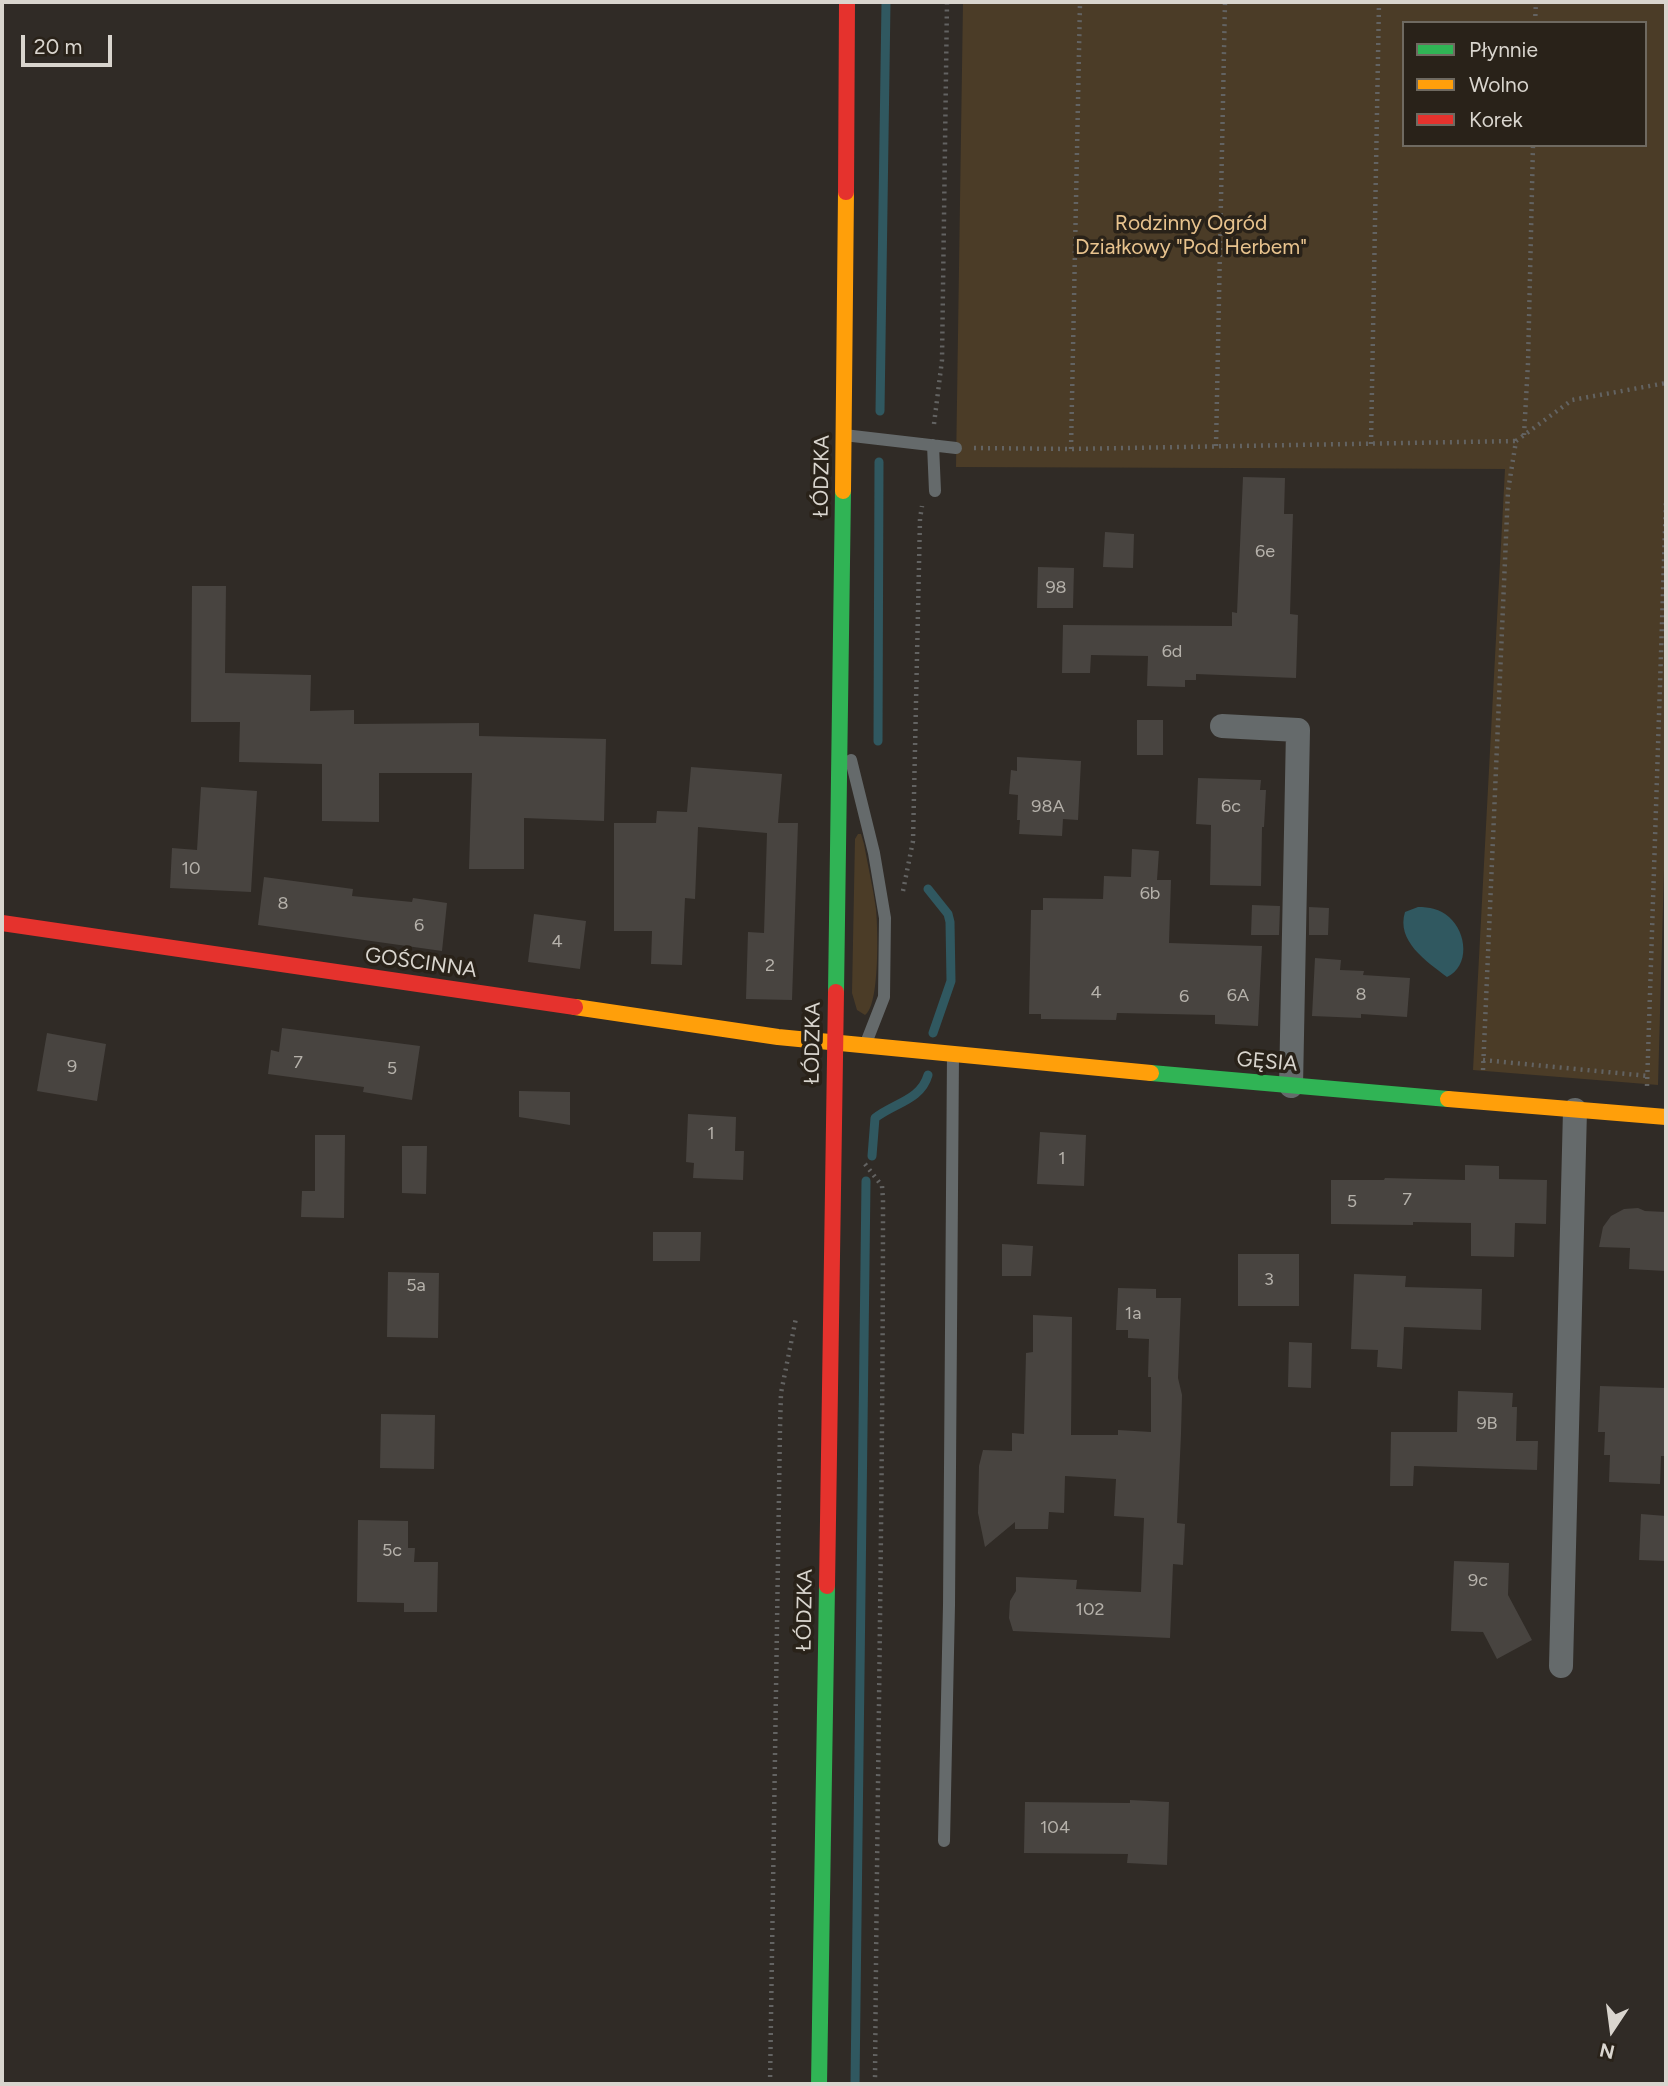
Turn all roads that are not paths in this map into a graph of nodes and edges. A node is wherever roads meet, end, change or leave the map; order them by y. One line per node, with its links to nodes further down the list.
1 (847, 2): 2 (main road, ŁÓDZKA)
2 (844, 435): 3 (lane); 6 (main road, ŁÓDZKA)
3 (933, 445): 4 (lane); 5 (lane)
4 (956, 447)
5 (935, 491)
6 (839, 712): 9 (main road, ŁÓDZKA); 10 (lane)
7 (1222, 726): 12 (street)
8 (2, 923): 9 (main road, GOŚCINNA)
9 (834, 1043): 10 (main road, GOŚCINNA); 17 (main road, ŁÓDZKA)
10 (864, 1046): 11 (main road, GĘSIA)
11 (953, 1054): 12 (main road, GĘSIA); 16 (lane)
12 (1291, 1086): 13 (main road, GĘSIA)
13 (1575, 1110): 14 (main road, GĘSIA); 15 (street)
14 (1666, 1117)
15 (1561, 1666)
16 (944, 1842)
17 (819, 2084)

